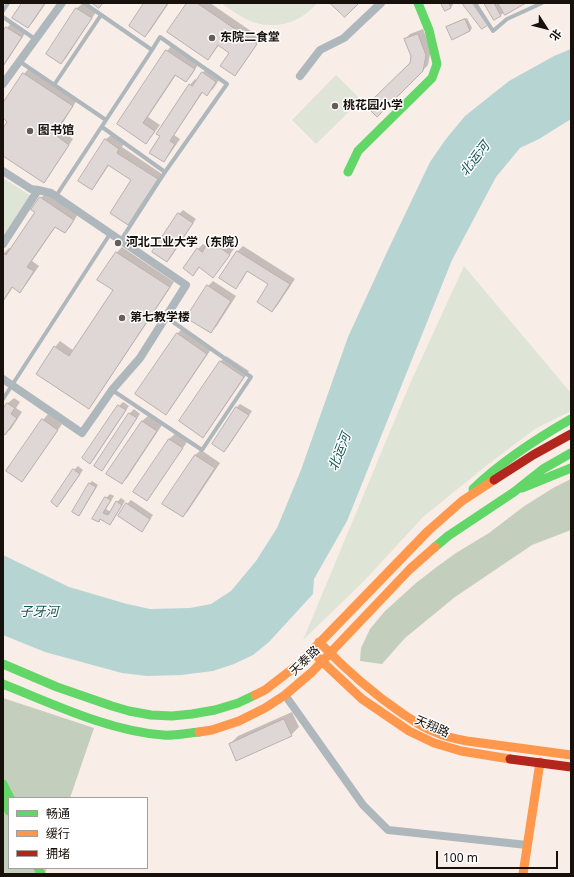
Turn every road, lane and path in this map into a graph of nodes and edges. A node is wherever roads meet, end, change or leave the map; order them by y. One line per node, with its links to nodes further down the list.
1 (8, 3): 8 (lane)
2 (62, 3): 11 (street)
3 (84, 3): 9 (lane)
4 (381, 3): 14 (street)
5 (418, 3): 21 (main road)
6 (475, 3): 7 (lane)
7 (542, 3)
8 (3, 11)
9 (101, 15): 12 (lane); 16 (lane)
10 (3, 17): 11 (lane)
11 (35, 39): 13 (street)
12 (152, 50): 17 (lane); 20 (lane)
13 (19, 61): 15 (street); 16 (lane)
14 (300, 76)
15 (3, 84)
16 (54, 85): 17 (lane)
17 (106, 120): 18 (lane)
18 (102, 127): 20 (lane); 23 (lane)
19 (3, 171): 22 (street)
20 (166, 172): 25 (lane)
21 (348, 172)
22 (38, 190): 23 (street); 26 (street)
23 (56, 196): 24 (street)
24 (110, 234): 25 (street); 29 (lane)
25 (120, 241): 27 (street)
26 (3, 244)
27 (166, 317): 30 (street); 30 (lane)
28 (3, 379): 29 (street)
29 (12, 385): 30 (street); 31 (lane)
30 (112, 390)
31 (3, 399)
32 (571, 419): 37 (main road)
33 (568, 436): 37 (main road, 天泰路)
34 (571, 453): 36 (main road, 天泰路)
35 (571, 468): 36 (main road)
36 (514, 492): 40 (main road, 天泰路)
37 (462, 501): 38 (main road, 天泰路)
38 (319, 642): 39 (main road, 天泰路); 40 (main road, 天翔路)
39 (311, 651): 41 (main road, 天翔路); 42 (main road, 天泰路)
40 (330, 653): 41 (main road, 天泰路); 45 (main road, 天翔路)
41 (322, 662): 44 (main road, 天泰路); 46 (main road, 天翔路)
42 (3, 664)
43 (3, 684): 44 (main road, 天泰路)
44 (285, 695): 52 (street)
45 (571, 755)
46 (540, 762): 47 (main road, 天翔路); 52 (main road)
47 (571, 767)
48 (3, 784): 49 (main road)
49 (10, 797)
50 (3, 799): 51 (main road)
51 (8, 809)
52 (528, 846): 53 (main road)
53 (523, 874)

